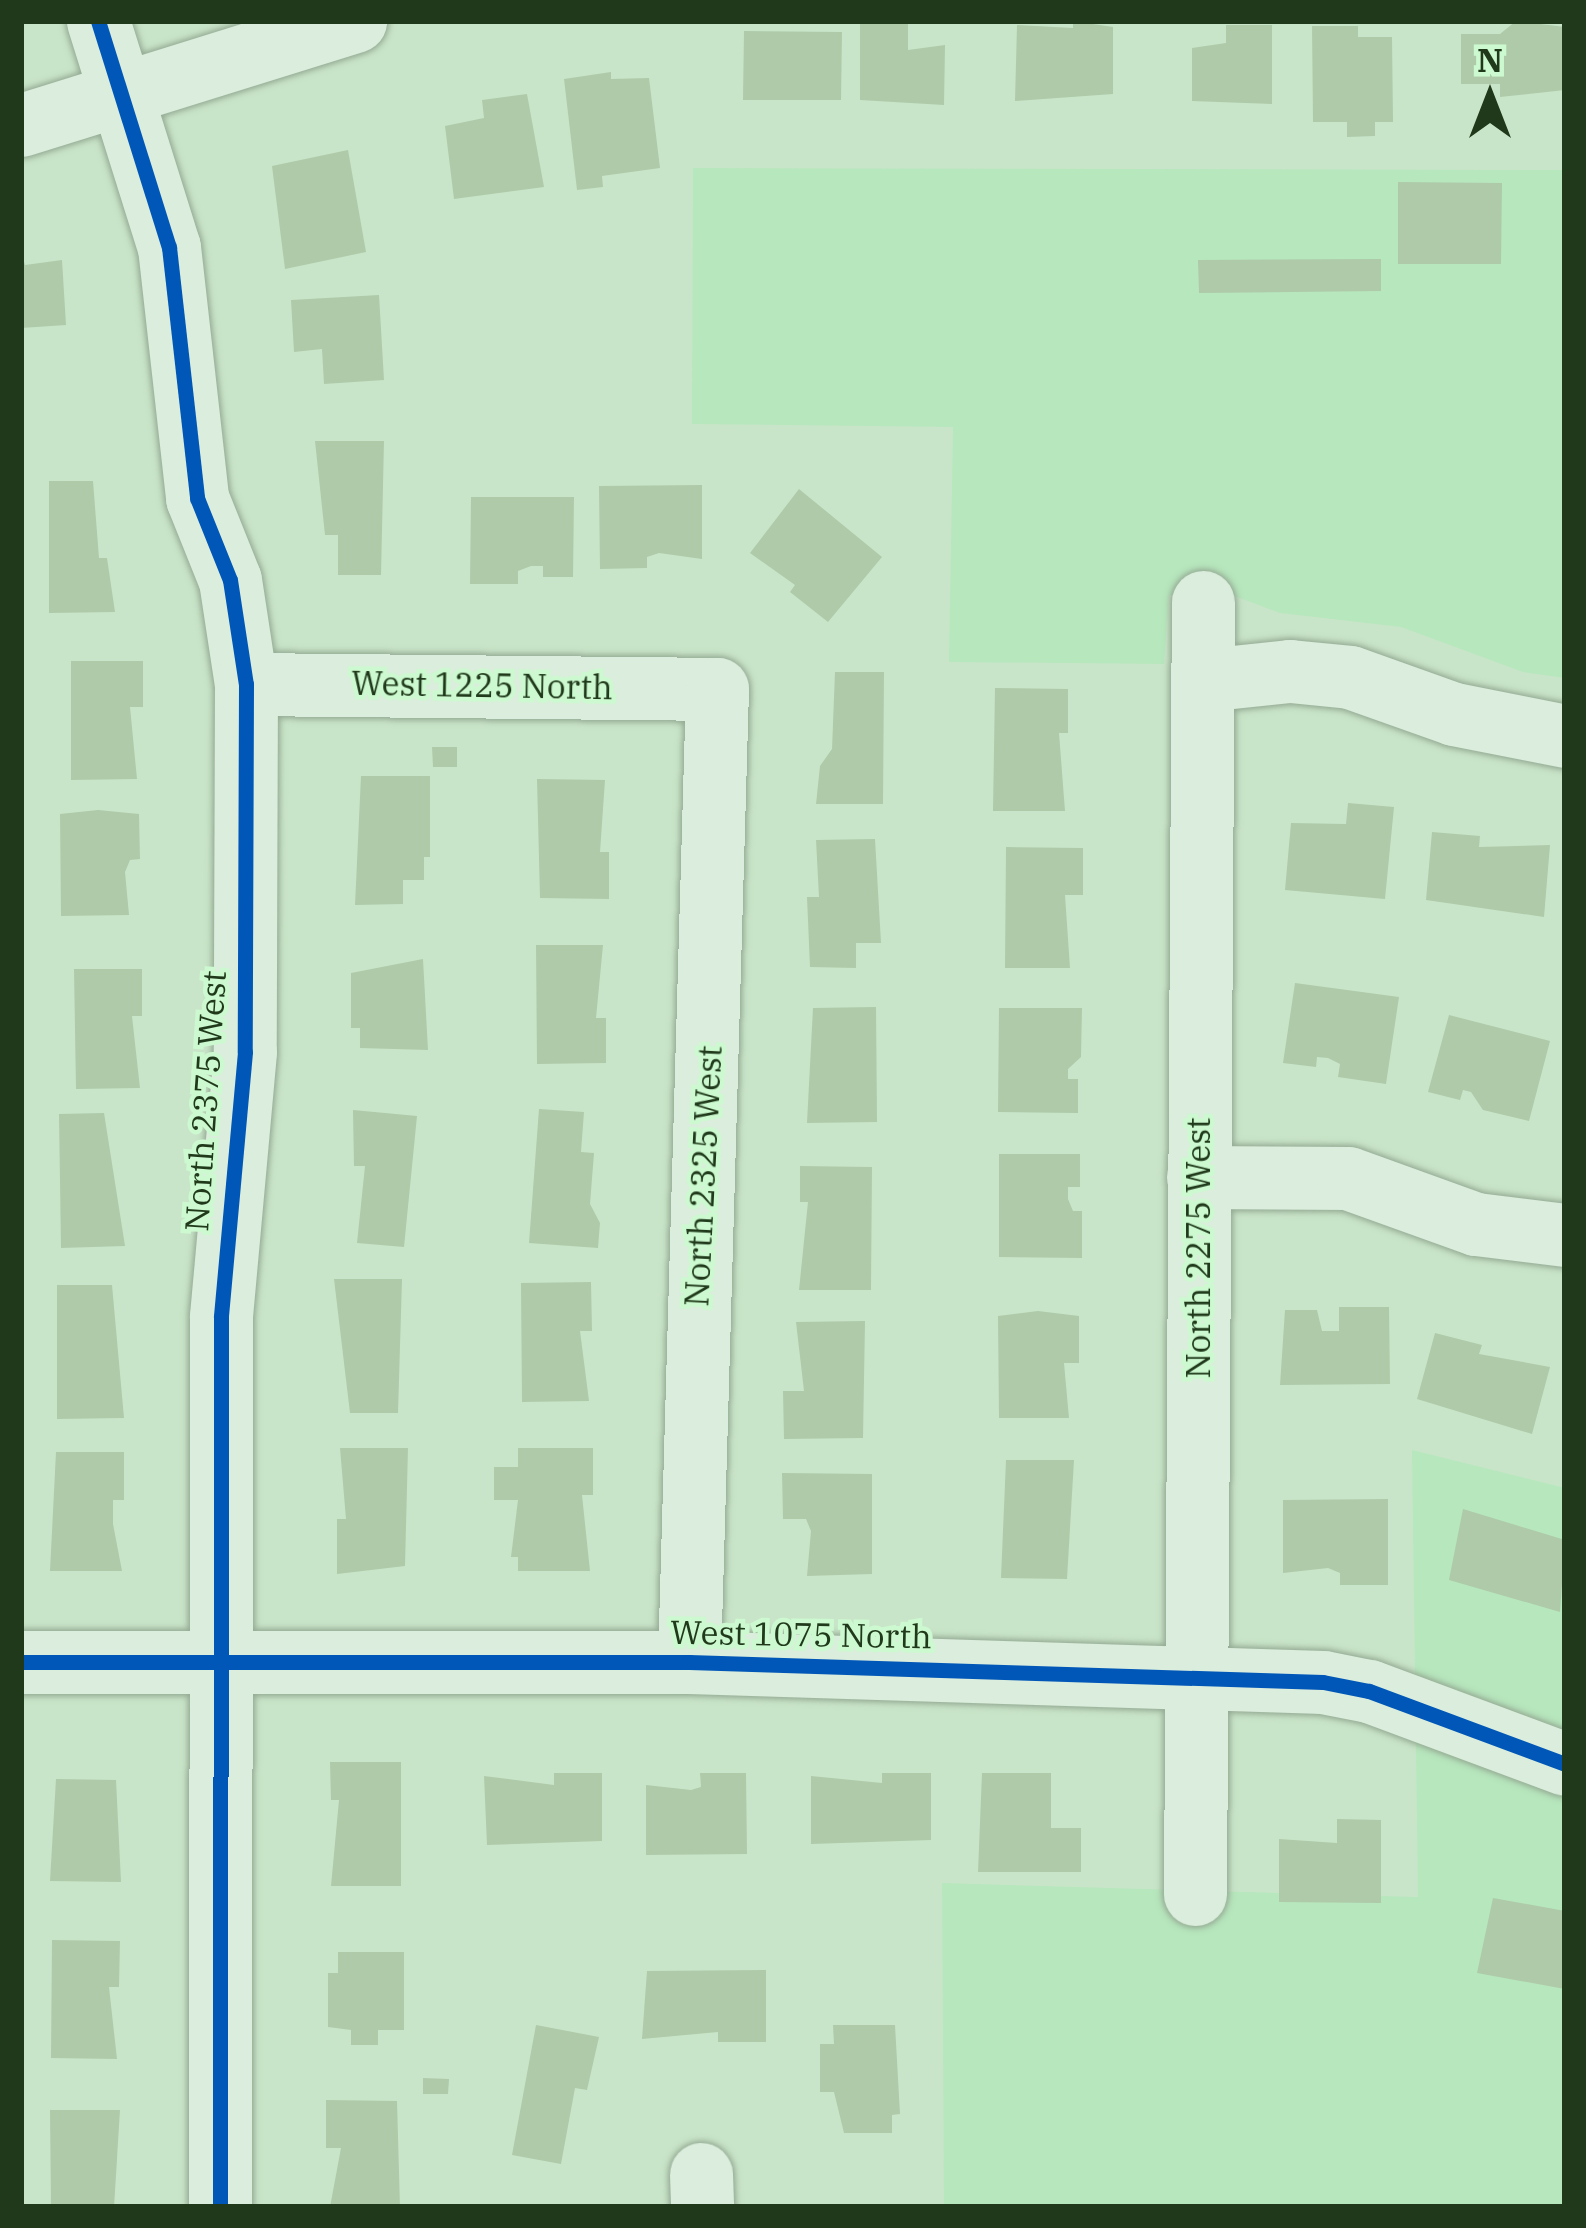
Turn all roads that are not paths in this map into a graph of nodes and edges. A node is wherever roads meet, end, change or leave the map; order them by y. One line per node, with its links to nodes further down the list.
1 (98, 21): 3 (street, North 2375 West)
2 (355, 21): 3 (street)
3 (120, 98): 4 (street); 7 (street, North 2375 West)
4 (21, 125)
5 (1203, 602): 6 (street, North 2275 West)
6 (1204, 680): 9 (street); 10 (street, North 2275 West)
7 (246, 684): 8 (street, West 1225 North); 14 (street, North 2375 West)
8 (717, 689): 13 (street, North 2325 West)
9 (1565, 736)
10 (1198, 1177): 11 (street); 15 (street, North 2275 West)
11 (1565, 1235)
12 (21, 1662): 14 (street, West 1075 North)
13 (689, 1662): 14 (street, West 1075 North); 15 (street, West 1075 North)
14 (222, 1665): 18 (street, North 2375 West)
15 (1196, 1677): 16 (street, West 1075 North); 17 (street, North 2275 West)
16 (1565, 1764)
17 (1195, 1894)
18 (220, 2207)

